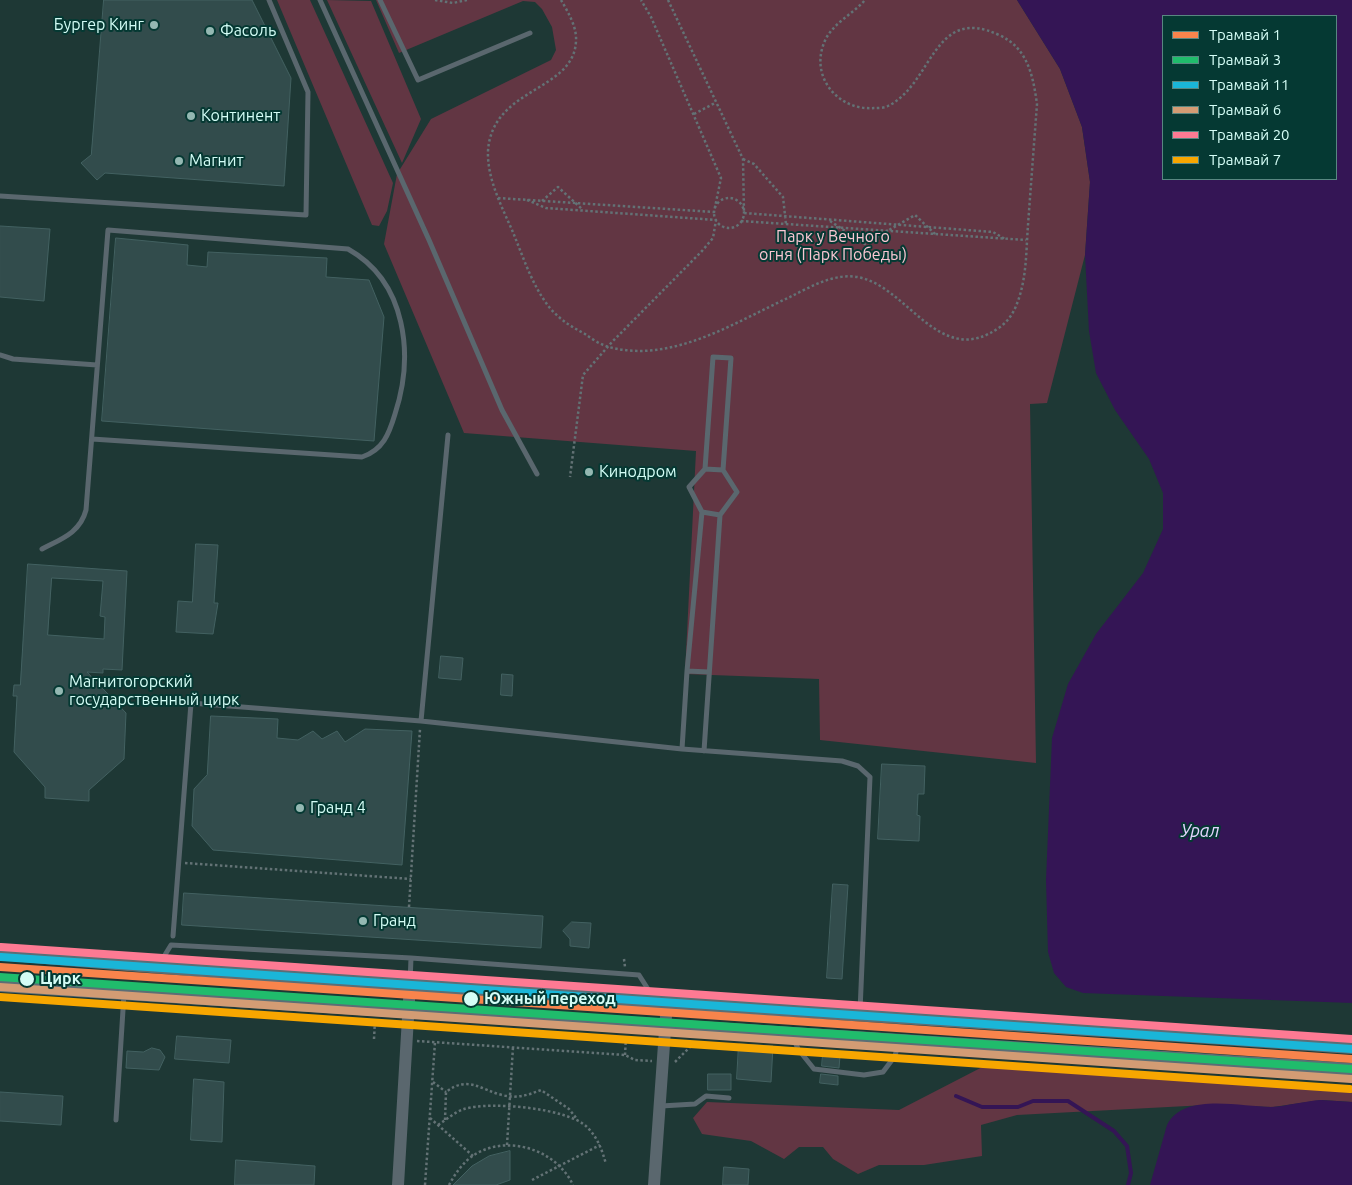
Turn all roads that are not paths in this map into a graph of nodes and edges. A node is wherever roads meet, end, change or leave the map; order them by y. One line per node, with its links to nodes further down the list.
1 (269, 0): 5 (lane)
2 (320, 0): 12 (lane)
3 (380, 0): 4 (lane)
4 (530, 33)
5 (0, 196)
6 (0, 355): 7 (lane)
7 (97, 365): 9 (lane); 9 (lane)
8 (448, 435): 18 (lane)
9 (92, 439): 15 (lane)
10 (705, 469): 11 (lane); 11 (lane); 13 (lane)
11 (723, 470): 14 (lane)
12 (537, 474)
13 (702, 512): 14 (lane); 16 (lane)
14 (720, 515): 17 (lane)
15 (42, 549)
16 (687, 671): 17 (lane); 19 (lane)
17 (708, 672): 20 (lane)
18 (421, 721): 19 (lane); 21 (lane)
19 (682, 749): 20 (lane)
20 (704, 751): 30 (lane)
21 (173, 936)
22 (0, 952): 24 (main road)
23 (411, 958): 24 (lane); 26 (lane); 28 (lane)
24 (158, 966): 26 (main road)
25 (0, 984): 27 (main road)
26 (410, 984): 28 (main road); 29 (street)
27 (124, 991): 29 (main road); 38 (lane)
28 (662, 1002): 30 (main road); 31 (street)
29 (409, 1010): 31 (main road); 39 (street)
30 (860, 1014): 34 (main road)
31 (666, 1028): 32 (main road); 37 (street)
32 (792, 1034): 33 (main road); 33 (lane)
33 (899, 1042): 35 (main road)
34 (1352, 1046)
35 (1352, 1071)
36 (729, 1098): 37 (lane)
37 (660, 1106): 40 (street)
38 (116, 1120)
39 (398, 1185)
40 (654, 1185)

